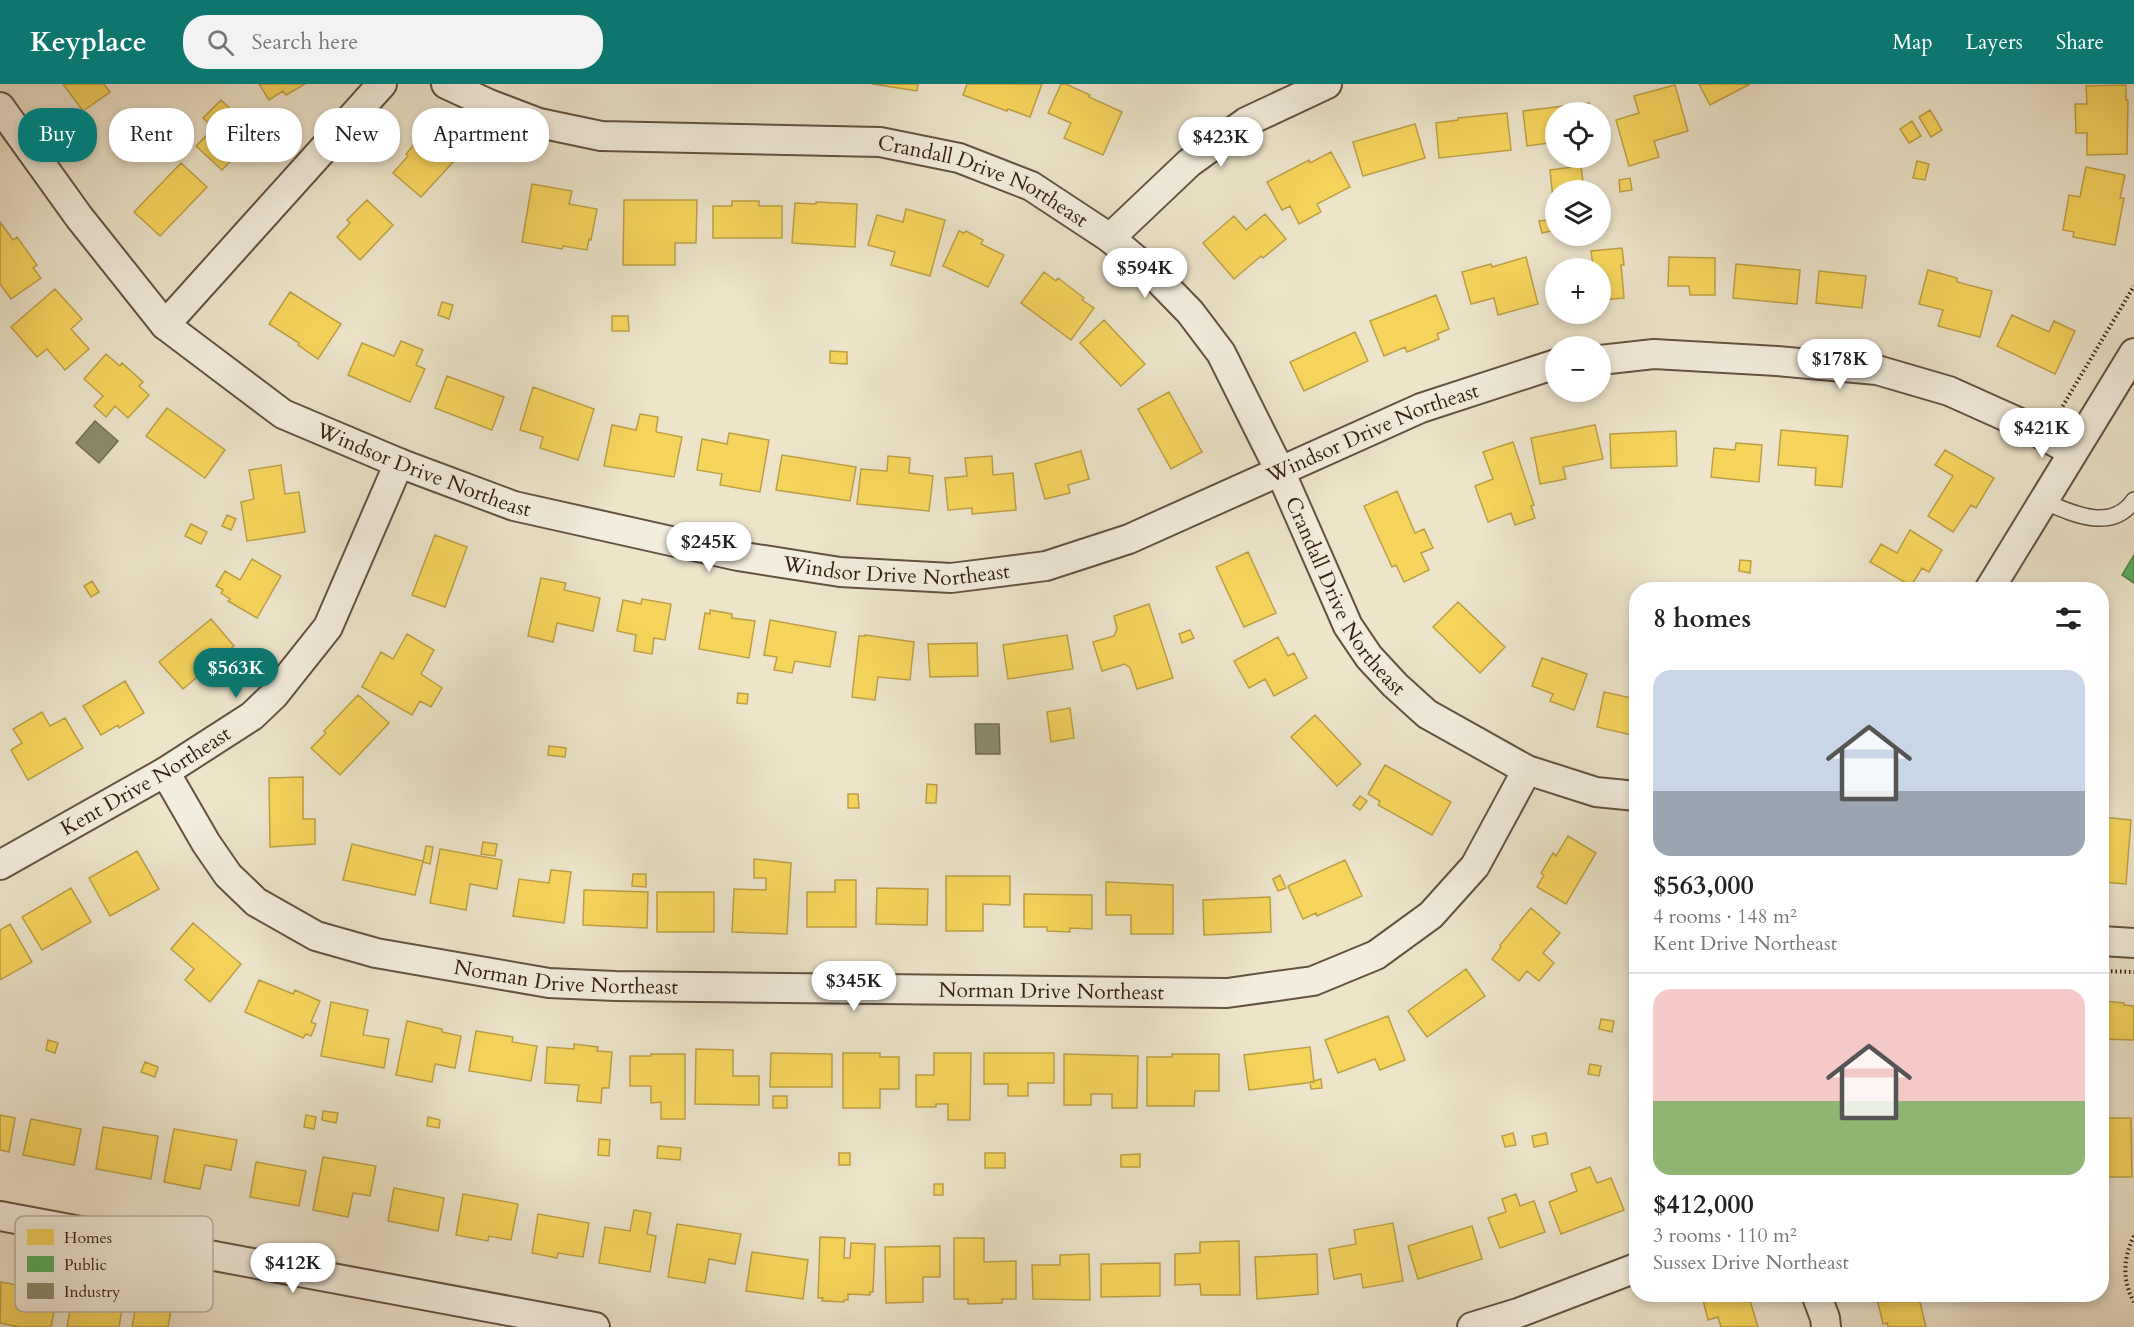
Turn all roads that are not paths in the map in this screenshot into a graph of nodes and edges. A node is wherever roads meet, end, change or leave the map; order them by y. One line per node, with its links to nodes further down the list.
1 (382, 84): 6 (street)
2 (446, 84): 5 (street, Crandall Drive Northeast)
3 (1326, 84): 5 (street)
4 (0, 107): 6 (street, Windsor Drive Northeast)
5 (1110, 238): 12 (street, Crandall Drive Northeast)
6 (165, 325): 11 (street, Windsor Drive Northeast)
7 (2134, 353): 10 (street)
8 (1611, 359): 10 (street)
9 (1545, 368): 12 (street, Windsor Drive Northeast)
10 (2073, 452): 14 (street)
11 (399, 463): 12 (street, Windsor Drive Northeast); 17 (street, Kent Drive Northeast)
12 (1280, 471): 16 (street, Crandall Drive Northeast)
13 (2134, 500): 14 (lane)
14 (2043, 501): 15 (street)
15 (1994, 582)
16 (1527, 770): 17 (street, Norman Drive Northeast); 18 (street, Crandall Drive Northeast)
17 (165, 772): 19 (street, Kent Drive Northeast)
18 (1629, 795)
19 (0, 865)
20 (2109, 941): 21 (street)
21 (2134, 943)
22 (0, 1216): 23 (street)
23 (15, 1219)
24 (213, 1256): 27 (street)
25 (1629, 1271): 28 (street)
26 (1819, 1302): 29 (street)
27 (595, 1327)
28 (1472, 1327)
29 (1826, 1327)

